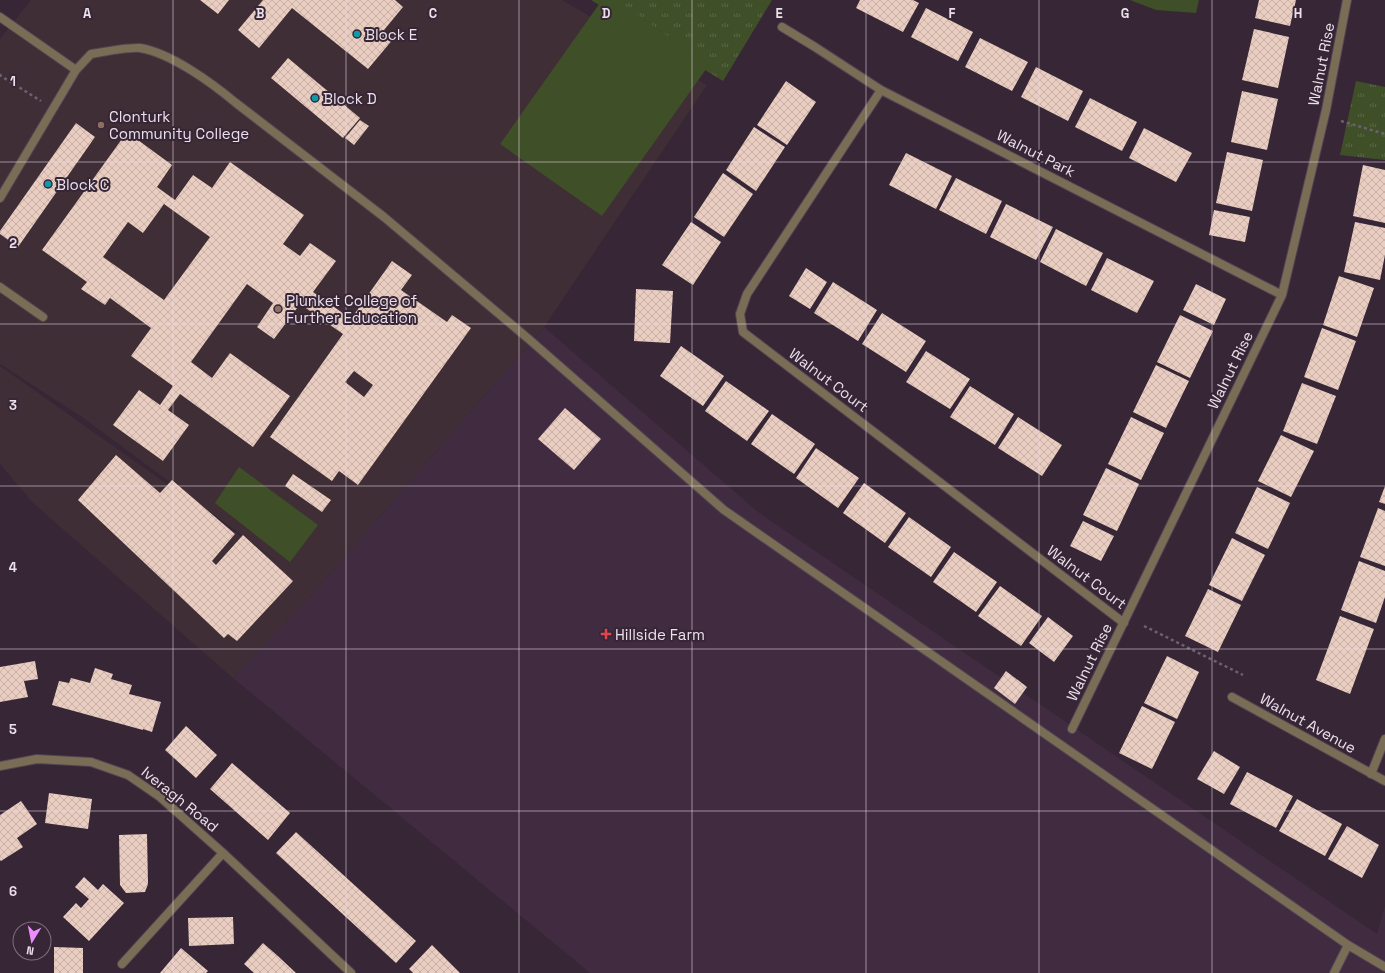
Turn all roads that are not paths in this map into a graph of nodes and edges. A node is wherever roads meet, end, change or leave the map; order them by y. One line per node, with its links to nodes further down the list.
1 (1348, 0): 8 (street, Walnut Rise)
2 (0, 17): 4 (street)
3 (782, 27): 5 (street, Walnut Park)
4 (76, 70): 6 (street); 18 (street)
5 (881, 90): 8 (street, Walnut Park); 10 (street, Walnut Court)
6 (0, 198)
7 (0, 287): 9 (street)
8 (1282, 295): 10 (street, Walnut Rise)
9 (43, 317)
10 (1124, 623): 12 (street, Walnut Rise)
11 (1232, 697): 15 (street, Walnut Avenue)
12 (1072, 729)
13 (1385, 739): 15 (street)
14 (0, 766): 17 (street, Iveragh Road)
15 (1371, 774): 16 (street, Walnut Avenue)
16 (1385, 781)
17 (223, 853): 19 (street, Iveragh Road); 21 (street, Iveragh Road)
18 (1348, 945): 20 (street); 22 (street)
19 (122, 964)
20 (1385, 967)
21 (351, 973)
22 (1334, 973)

